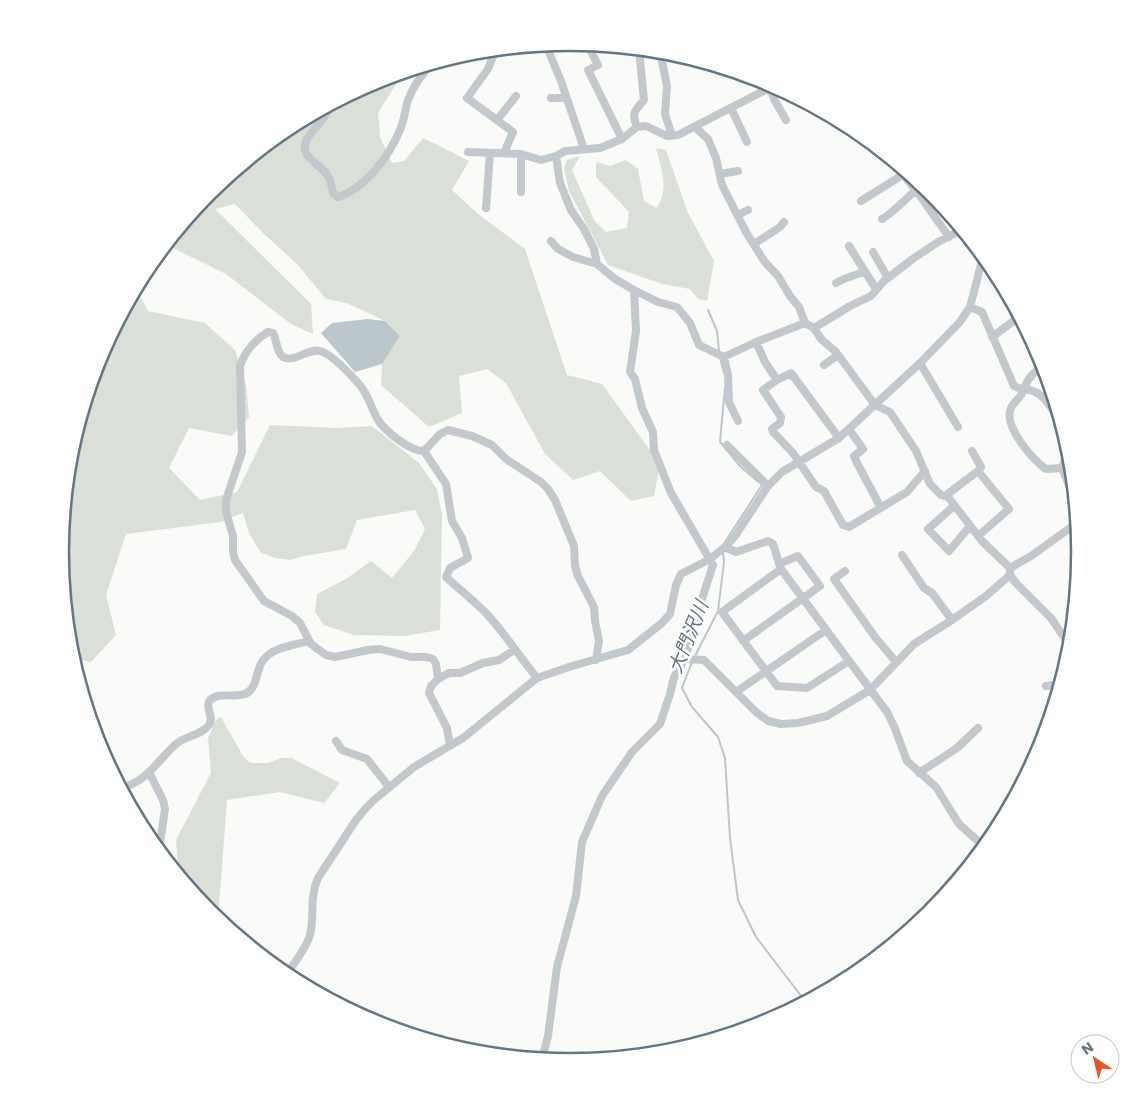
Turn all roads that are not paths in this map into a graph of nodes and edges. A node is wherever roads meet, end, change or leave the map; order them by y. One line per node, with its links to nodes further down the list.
1 (549, 52): 11 (street)
2 (591, 52): 19 (street)
3 (640, 57): 16 (street)
4 (492, 58): 14 (street)
5 (662, 60): 18 (street)
6 (424, 73): 13 (street)
7 (765, 91): 12 (street)
8 (774, 95): 15 (street)
9 (516, 96): 14 (street)
10 (551, 98): 11 (street)
11 (566, 98): 21 (street)
12 (731, 108): 17 (street); 20 (street)
13 (326, 115)
14 (497, 120): 24 (street)
15 (786, 120)
16 (637, 127): 18 (street); 19 (street)
17 (695, 127): 18 (street); 28 (street)
18 (672, 136)
19 (622, 139): 21 (street)
20 (747, 142)
21 (584, 148): 26 (street)
22 (468, 152): 23 (street)
23 (490, 153): 24 (street); 34 (street)
24 (504, 153): 25 (street)
25 (521, 154): 26 (street); 31 (street)
26 (556, 156): 45 (street)
27 (738, 170): 28 (street)
28 (720, 174): 36 (street)
29 (900, 176): 33 (street)
30 (916, 190): 37 (street)
31 (521, 192)
32 (917, 192): 40 (street)
33 (861, 201)
34 (486, 208)
35 (748, 210): 36 (street)
36 (738, 215): 42 (street)
37 (882, 219)
38 (784, 222): 42 (street)
39 (955, 233): 40 (street)
40 (949, 236): 48 (street)
41 (551, 241): 45 (street)
42 (754, 244): 54 (street)
43 (849, 246): 47 (street)
44 (873, 252): 48 (street)
45 (597, 264): 50 (street)
46 (981, 267): 52 (street)
47 (865, 271): 49 (street); 51 (street)
48 (888, 278): 51 (street)
49 (836, 283)
50 (634, 290): 59 (street); 88 (street)
51 (876, 290): 55 (street)
52 (970, 307): 56 (street); 60 (street)
53 (1014, 321): 56 (street)
54 (805, 324): 55 (street); 57 (street)
55 (814, 328): 58 (street)
56 (992, 337): 64 (street)
57 (756, 342): 59 (street); 63 (street)
58 (838, 355): 61 (street); 65 (street)
59 (724, 358): 67 (street)
60 (920, 362): 65 (street); 68 (street)
61 (824, 365)
62 (1037, 371): 64 (street)
63 (777, 380): 70 (street); 74 (street)
64 (1023, 391): 66 (street); 75 (street)
65 (875, 405): 69 (street); 76 (street)
66 (1049, 408)
67 (738, 421)
68 (958, 428)
69 (849, 429): 70 (street); 82 (street)
70 (838, 438): 74 (street)
71 (728, 445): 79 (street)
72 (972, 450): 77 (street)
73 (424, 451): 96 (street); 98 (street); 100 (street)
74 (799, 462): 79 (street); 82 (street)
75 (1062, 468): 78 (street)
76 (925, 471): 80 (street); 82 (street)
77 (978, 471): 80 (street); 85 (street)
78 (1064, 472)
79 (768, 486): 86 (street)
80 (945, 496): 81 (street)
81 (954, 506): 83 (street); 83 (street)
82 (880, 508)
83 (970, 526): 85 (street)
84 (1070, 528): 91 (street)
85 (978, 536): 91 (street)
86 (726, 547): 88 (street); 89 (street)
87 (902, 555): 93 (street)
88 (710, 559): 99 (street); 100 (street)
89 (780, 567): 92 (street); 92 (street); 97 (street)
90 (845, 571): 102 (street)
91 (1010, 571): 93 (street); 95 (street)
92 (803, 599): 94 (street); 97 (street)
93 (952, 620): 102 (street)
94 (826, 630): 101 (street); 103 (street)
95 (1063, 636)
96 (308, 640): 105 (street); 114 (street)
97 (743, 641): 103 (street)
98 (514, 650): 104 (street); 105 (street)
99 (692, 659): 109 (street); 120 (street)
100 (596, 660): 104 (street)
101 (849, 661): 103 (street); 108 (street)
102 (896, 662): 108 (street)
103 (765, 672): 109 (street)
104 (537, 678): 112 (street)
105 (438, 679): 112 (street)
106 (1053, 685): 107 (street)
107 (1046, 686)
108 (870, 690): 109 (street); 113 (street)
109 (736, 692)
110 (978, 728): 113 (street)
111 (336, 741): 116 (street)
112 (450, 746): 116 (street)
113 (920, 773): 118 (street)
114 (150, 774): 115 (street); 117 (street)
115 (127, 785)
116 (389, 787): 119 (street)
117 (161, 839)
118 (978, 841)
119 (291, 967)
120 (544, 1052)

